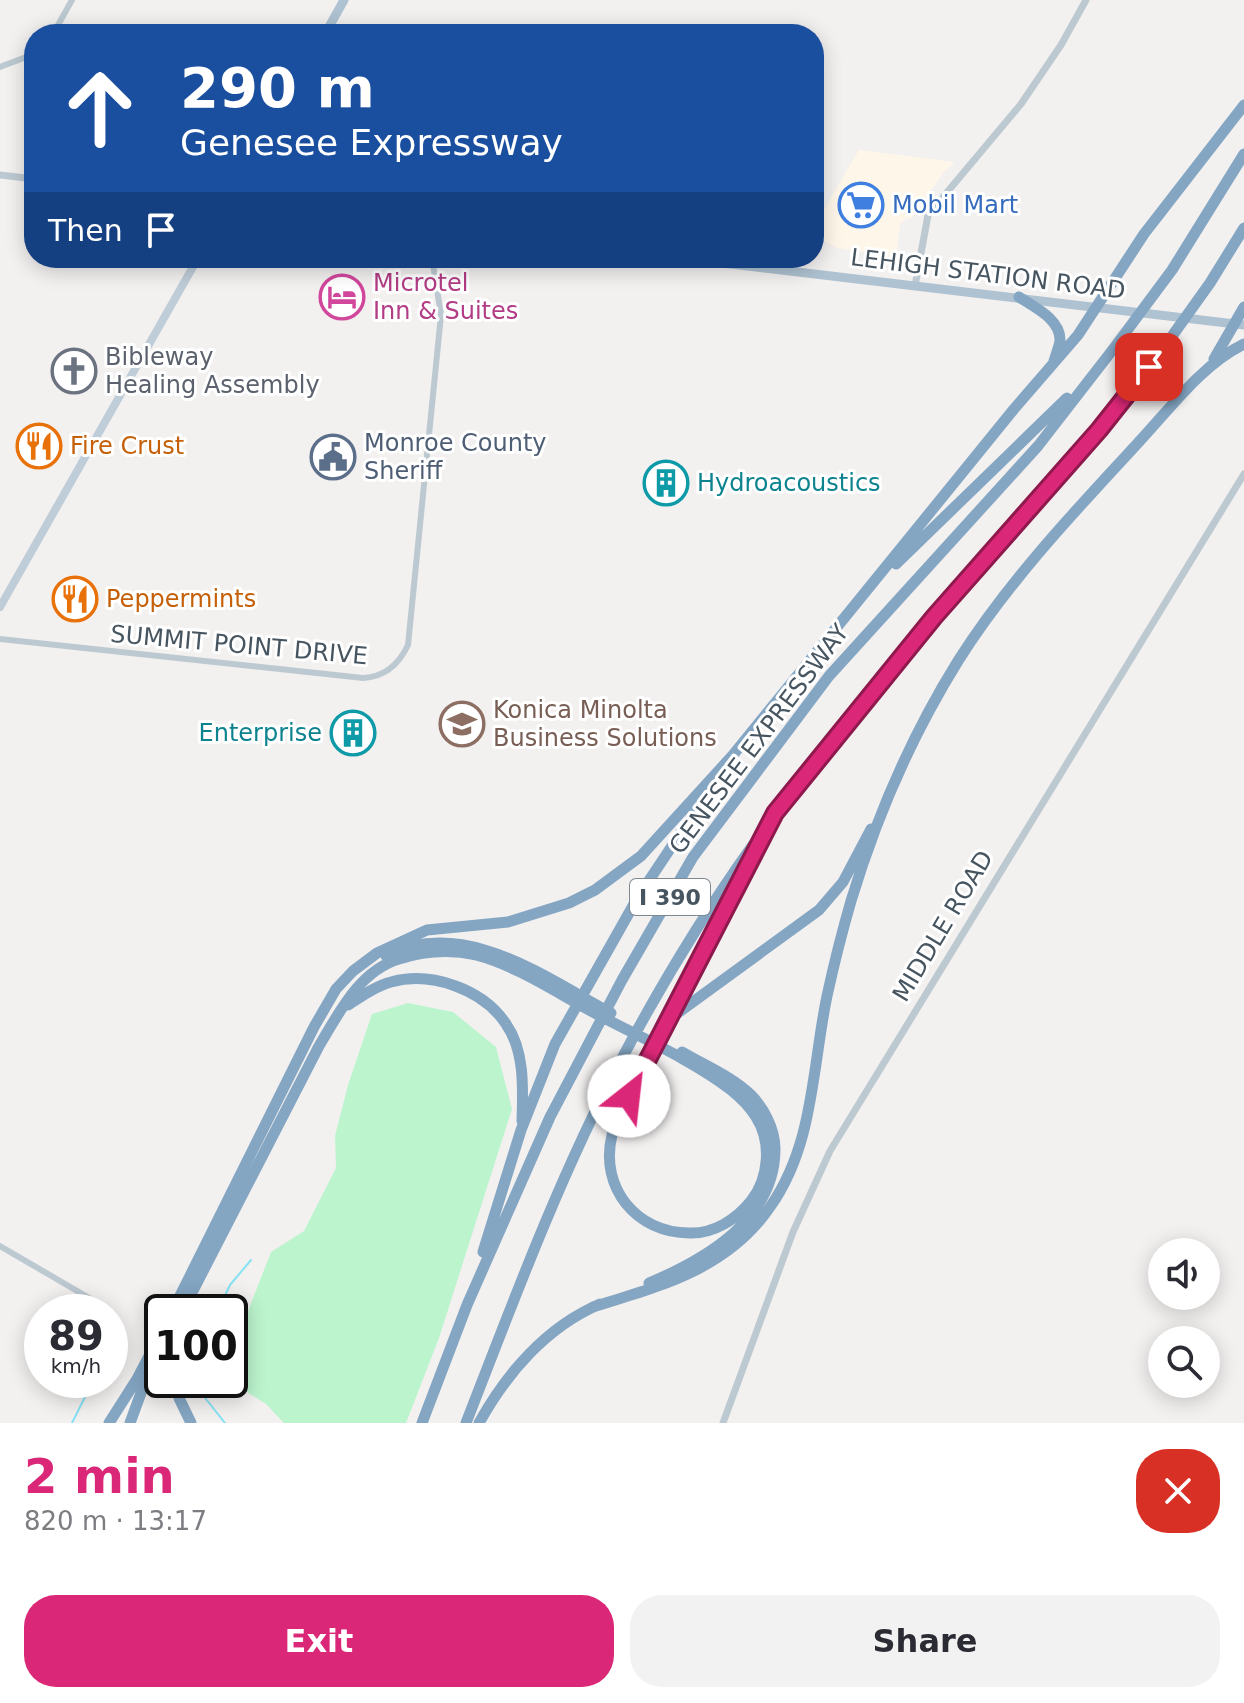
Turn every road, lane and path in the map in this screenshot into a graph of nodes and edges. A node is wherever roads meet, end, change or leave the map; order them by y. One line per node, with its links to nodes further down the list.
1 (72, 0): 4 (street)
2 (344, 0): 5 (main road)
3 (1086, 0): 16 (street)
4 (59, 24)
5 (331, 24)
6 (24, 58): 7 (street)
7 (0, 67)
8 (1244, 105): 18 (highway)
9 (1244, 154): 24 (highway, GENESEE EXPRESSWAY / I 390)
10 (0, 175): 11 (street)
11 (24, 178)
12 (1244, 228): 31 (highway, I 390)
13 (192, 268): 27 (main road)
14 (434, 268): 28 (street, SUMMIT POINT DRIVE)
15 (763, 268): 16 (main road, LEHIGH STATION ROAD)
16 (915, 286): 17 (main road, LEHIGH STATION ROAD)
17 (1019, 297): 18 (main road, LEHIGH STATION ROAD); 23 (highway)
18 (1097, 307): 20 (main road, LEHIGH STATION ROAD); 23 (highway)
19 (1244, 307): 20 (highway)
20 (1240, 324): 22 (highway)
21 (1244, 344): 22 (highway)
22 (1211, 364): 30 (highway)
23 (1053, 365): 26 (highway)
24 (1094, 372): 26 (highway); 42 (highway, GENESEE EXPRESSWAY / I 390)
25 (1244, 474): 55 (street, MIDDLE ROAD)
26 (860, 599): 29 (highway)
27 (0, 607)
28 (0, 639)
29 (733, 755): 34 (highway); 37 (highway)
30 (888, 798): 35 (highway); 43 (highway)
31 (775, 813): 35 (highway); 53 (highway, I 390)
32 (563, 992): 33 (highway); 34 (highway); 36 (highway)
33 (340, 1010): 37 (highway); 41 (highway)
34 (323, 1011): 40 (highway)
35 (671, 1017): 36 (highway)
36 (673, 1051): 43 (highway)
37 (521, 1130): 42 (highway)
38 (0, 1246): 39 (street)
39 (82, 1294)
40 (181, 1294)
41 (193, 1294)
42 (467, 1305): 52 (highway, GENESEE EXPRESSWAY / I 390)
43 (593, 1307): 54 (highway)
44 (144, 1366): 45 (highway)
45 (137, 1379): 48 (highway); 49 (highway)
46 (144, 1385): 50 (highway)
47 (179, 1398): 51 (highway)
48 (109, 1423)
49 (124, 1423)
50 (130, 1423)
51 (191, 1423)
52 (422, 1423)
53 (466, 1423)
54 (479, 1423)
55 (723, 1423)

